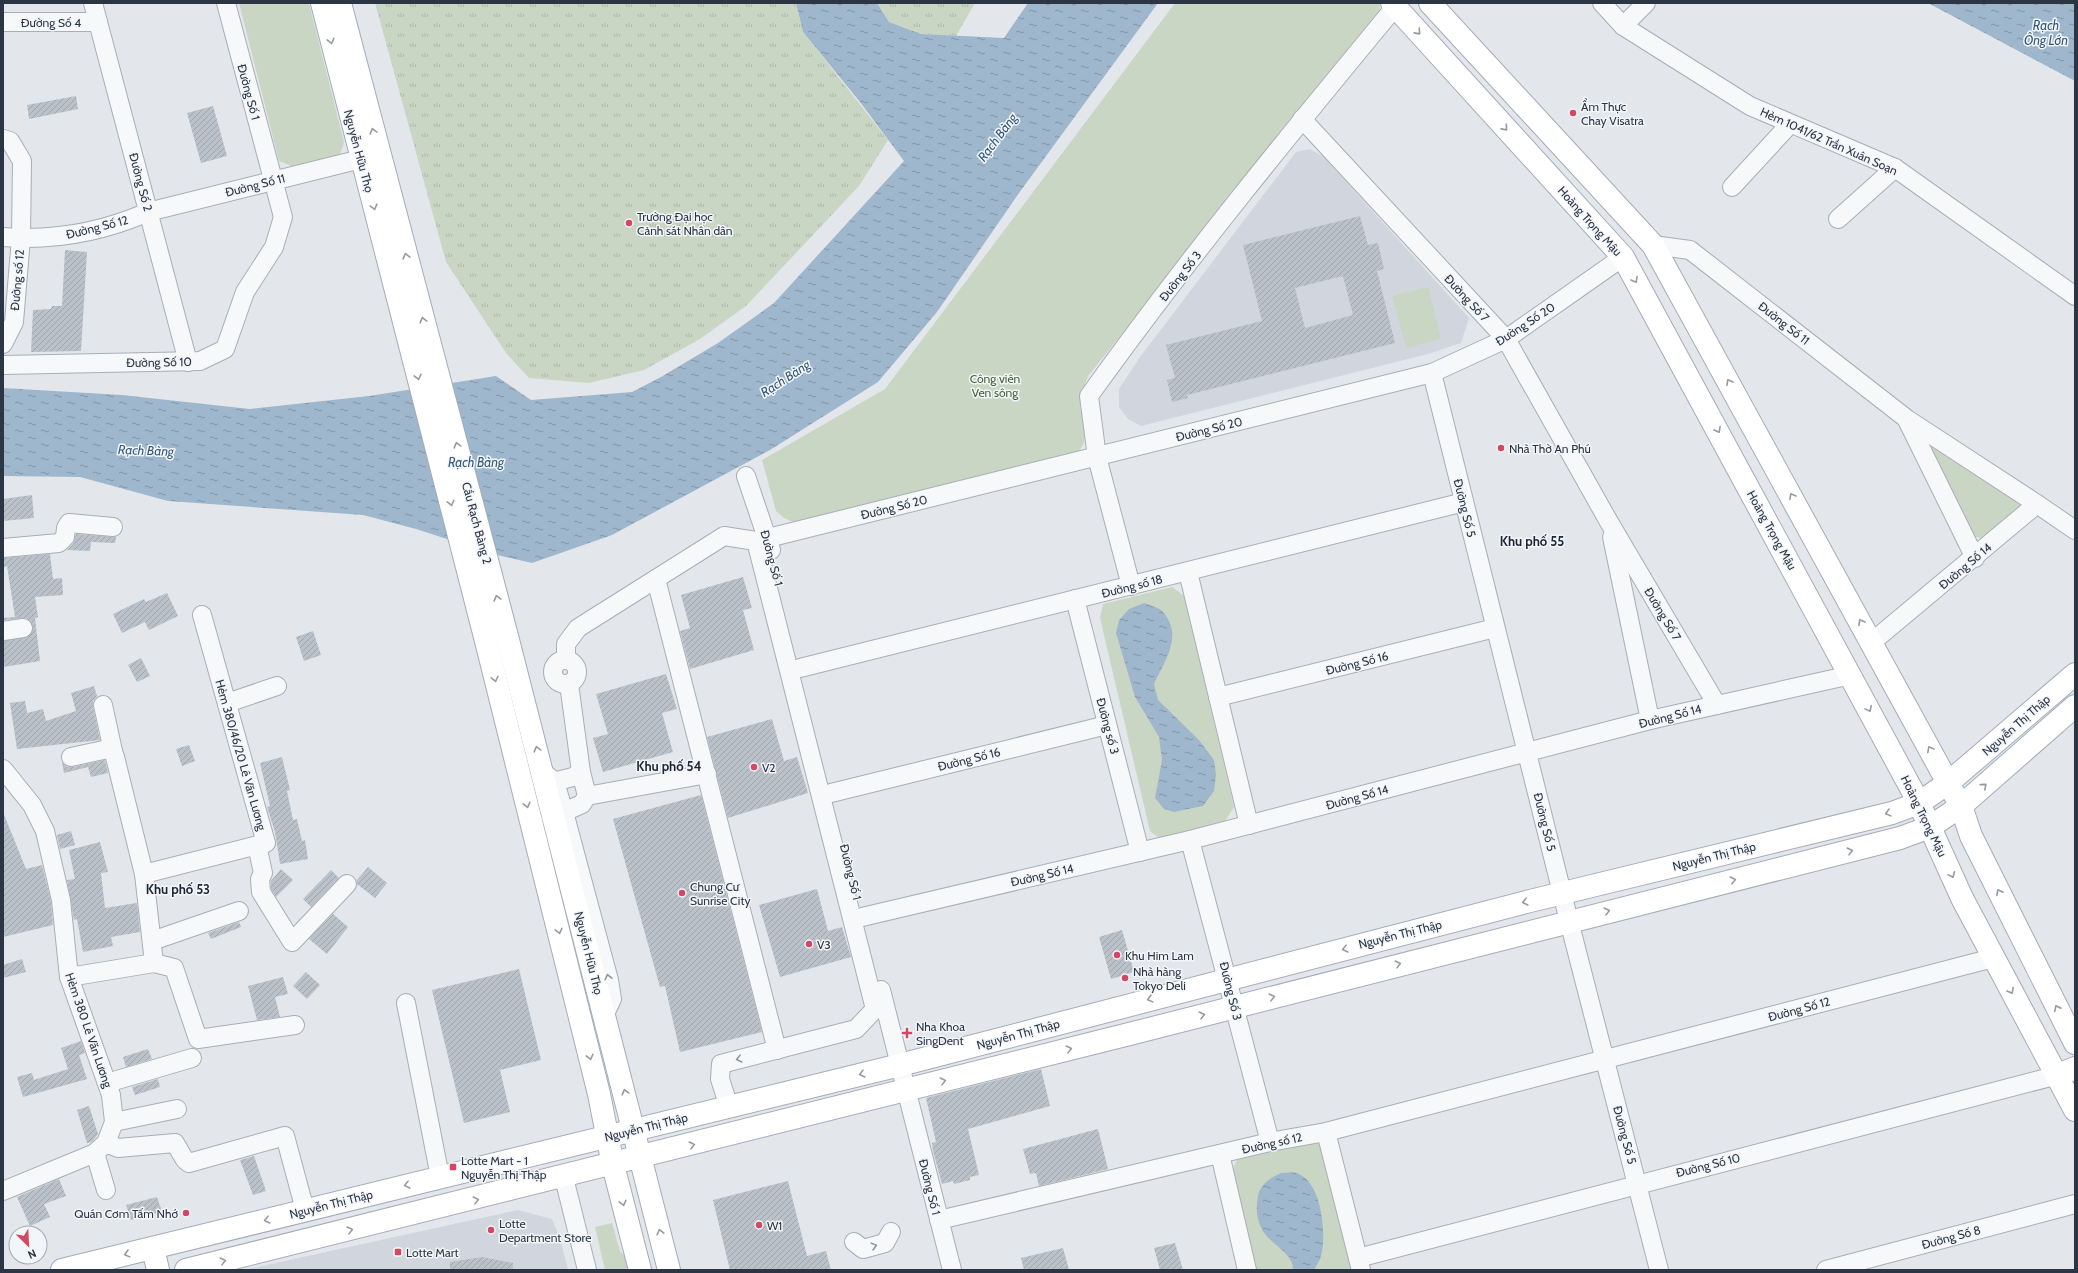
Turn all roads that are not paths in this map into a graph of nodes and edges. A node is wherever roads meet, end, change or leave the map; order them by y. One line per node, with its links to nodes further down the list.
1 (93, 3): 10 (street, Đường Số 2)
2 (226, 3): 17 (street, Đường Số 1)
3 (322, 3): 15 (main road, Nguyễn Hữu Thọ, one-way to 15)
4 (340, 3): 25 (main road, Nguyễn Hữu Thọ, one-way to 4)
5 (1430, 3): 23 (main road)
6 (1602, 3): 11 (street, Hẻm 1041/62 Trần Xuân Soạn)
7 (1646, 3): 11 (street)
8 (1393, 5): 12 (street, Đường Số 3); 24 (main road, Hoàng Trọng Mậu, one-way to 24)
9 (3, 22): 10 (street, Đường Số 4)
10 (98, 22): 19 (street, Đường Số 2)
11 (1622, 26): 13 (street, Hẻm 1041/62 Trần Xuân Soạn)
12 (1302, 119): 27 (street, Đường Số 7); 33 (street, Đường Số 3)
13 (1790, 124): 16 (street, Hẻm 1041/62 Trần Xuân Soạn); 18 (street)
14 (3, 139): 22 (street, Đường số 12)
15 (361, 159): 17 (street, Đường Số 11); 25 (main road, Nguyễn Hữu Thọ, one-way to 25)
16 (1895, 168): 20 (street); 26 (street, Hẻm 1041/62 Trần Xuân Soạn)
17 (273, 181): 19 (street, Đường Số 11); 29 (street, Đường Số 10)
18 (1732, 187)
19 (148, 212): 22 (street, Đường Số 12); 29 (street, Đường Số 2)
20 (1838, 219)
21 (3, 237): 22 (street, Đường số 12)
22 (21, 238): 28 (street, Đường số 12)
23 (1653, 245): 24 (main road); 32 (street, Đường Số 11); 37 (main road, one-way to 23)
24 (1623, 257): 27 (street, Đường Số 20); 40 (main road, Hoàng Trọng Mậu, one-way to 40)
25 (407, 296): 53 (main road, Cầu Rạch Bàng 2, one-way to 25); 54 (main road, Cầu Rạch Bàng 2, one-way to 54)
26 (2075, 296)
27 (1506, 339): 31 (street, Đường Số 20); 38 (street, Đường Số 7)
28 (3, 344)
29 (188, 362): 30 (street, Đường Số 10)
30 (3, 365)
31 (1432, 373): 33 (street, Đường Số 20); 35 (street, Đường Số 5)
32 (1907, 419): 36 (street, Đường Số 11); 44 (street, Đường Số 11)
33 (1096, 457): 43 (street, Đường Số 20); 47 (street, Đường Số 3)
34 (746, 476): 43 (street, Đường Số 1)
35 (1464, 502): 45 (street, Đường số 18); 51 (street, Đường Số 5)
36 (2037, 504): 41 (street, Đường Số 11); 44 (street, Đường Số 14)
37 (1803, 515): 40 (main road); 55 (main road, one-way to 37)
38 (1609, 522): 65 (street, Đường Số 7); 67 (street, Đường Số 7)
39 (113, 527): 42 (street)
40 (1771, 528): 59 (main road, Hoàng Trọng Mậu)
41 (2075, 530)
42 (3, 548)
43 (767, 554): 46 (street); 56 (street, Đường Số 1); 102 (street)
44 (1975, 558): 55 (street, Đường Số 14)
45 (1188, 572): 47 (street, Đường số 18); 62 (street)
46 (656, 579): 73 (street); 74 (street)
47 (1131, 586): 48 (street, Đường số 18)
48 (1075, 600): 56 (street, Đường số 18); 68 (street, Đường số 3)
49 (202, 615): 63 (street, Hẻm 380/46/20 Lê Văn Lương)
50 (22, 628): 52 (street)
51 (1495, 628): 62 (street, Đường Số 16); 70 (street, Đường Số 5)
52 (3, 631)
53 (507, 636): 75 (main road, Nguyễn Hữu Thọ, one-way to 53)
54 (486, 641): 116 (main road, Nguyễn Hữu Thọ, one-way to 116)
55 (1872, 642): 76 (main road, one-way to 55)
56 (800, 668): 77 (street, Đường Số 1)
57 (2075, 669): 61 (main road)
58 (2075, 674): 61 (main road, Nguyễn Thị Thập)
59 (1851, 675): 65 (street, Đường Số 14); 79 (main road, Hoàng Trọng Mậu, one-way to 79)
60 (277, 686): 63 (street)
61 (2056, 691): 76 (main road, Nguyễn Thị Thập)
62 (1218, 697): 82 (street)
63 (227, 703): 85 (street, Hẻm 380/46/20 Lê Văn Lương)
64 (103, 705): 69 (street)
65 (1717, 705): 67 (street, Đường Số 14)
66 (2074, 711): 80 (main road, Nguyễn Thị Thập, one-way to 66)
67 (1650, 720): 70 (street, Đường Số 14)
68 (1107, 724): 77 (street, Đường Số 16); 86 (street, Đường số 3)
69 (113, 751): 71 (street); 87 (street)
70 (1528, 752): 82 (street, Đường Số 14); 89 (street, Đường Số 5)
71 (71, 757)
72 (3, 769): 96 (street, Hẻm 380 Lê Văn Lương)
73 (581, 772): 75 (street); 78 (street)
74 (707, 774): 78 (street); 102 (street)
75 (548, 779): 81 (main road, Nguyễn Hữu Thọ)
76 (1948, 783): 79 (main road, Nguyễn Thị Thập); 80 (main road)
77 (831, 793): 91 (street, Đường Số 1)
78 (587, 796): 81 (street)
79 (1919, 803): 83 (main road, Hoàng Trọng Mậu); 89 (main road, Nguyễn Thị Thập, one-way to 89)
80 (1961, 806): 83 (main road, Nguyễn Thị Thập); 101 (main road, one-way to 80)
81 (559, 814): 114 (main road, Nguyễn Hữu Thọ, one-way to 81)
82 (1249, 826): 84 (street, Đường Số 14)
83 (1930, 827): 92 (main road, Nguyễn Thị Thập, one-way to 83); 94 (main road, Hoàng Trọng Mậu, one-way to 94)
84 (1190, 840): 86 (street, Đường Số 14); 97 (street, Đường Số 3)
85 (261, 844): 87 (street, Hẻm 380/46/20 Lê Văn Lương); 88 (street)
86 (1140, 852): 91 (street, Đường Số 14)
87 (144, 874): 93 (street)
88 (347, 884)
89 (1563, 892): 92 (street, Đường Số 5); 97 (main road, Nguyễn Thị Thập, one-way to 97)
90 (239, 911): 93 (street)
91 (862, 917): 105 (street, Đường Số 1)
92 (1569, 921): 99 (main road, Nguyễn Thị Thập, one-way to 92); 104 (street, Đường Số 5)
93 (152, 941): 95 (street)
94 (1993, 958): 104 (street, Đường Số 12); 106 (main road, Hoàng Trọng Mậu, one-way to 106)
95 (154, 964): 96 (street); 100 (street)
96 (69, 977): 107 (street, Hẻm 380 Lê Văn Lương)
97 (1228, 978): 99 (street, Đường Số 3); 105 (main road, Nguyễn Thị Thập, one-way to 105)
98 (406, 1003): 124 (street)
99 (1234, 1006): 108 (main road, one-way to 99); 117 (street, Đường Số 3)
100 (295, 1025)
101 (2075, 1043)
102 (777, 1050): 109 (street, one-way to 109)
103 (192, 1058): 107 (street)
104 (1605, 1060): 115 (street, Đường số 12); 126 (street, Đường Số 5)
105 (900, 1065): 108 (street, Đường Số 1); 109 (main road, Nguyễn Thị Thập, one-way to 109)
106 (2066, 1072): 111 (main road, Hoàng Trọng Mậu); 126 (street, Đường Số 10)
107 (107, 1083): 112 (street, Hẻm 380 Lê Văn Lương)
108 (905, 1091): 120 (main road, one-way to 108); 131 (street, Đường Số 1)
109 (729, 1107): 113 (main road, Nguyễn Thị Thập)
110 (177, 1109): 112 (street)
111 (2075, 1110)
112 (114, 1122): 119 (street, Hẻm 380 Lê Văn Lương)
113 (665, 1123): 114 (main road, Nguyễn Thị Thập); 120 (main road)
114 (635, 1130): 116 (main road, Nguyễn Thị Thập); 122 (main road, Nguyễn Hữu Thọ)
115 (1326, 1132): 117 (street, Đường số 12); 135 (street)
116 (608, 1136): 118 (main road, Nguyễn Thị Thập); 123 (main road, Nguyễn Hữu Thọ)
117 (1270, 1142): 121 (street, Đường số 12)
118 (568, 1146): 124 (main road, Nguyễn Thị Thập); 125 (main road)
119 (100, 1148): 127 (street); 128 (street); 130 (street)
120 (670, 1151): 122 (main road)
121 (1220, 1154): 131 (street, Đường số 12); 143 (street)
122 (641, 1158): 123 (main road); 141 (main road, Nguyễn Hữu Thọ, one-way to 122)
123 (613, 1165): 125 (main road); 140 (main road, Nguyễn Hữu Thọ, one-way to 140)
124 (440, 1177): 130 (main road, Nguyễn Thị Thập, one-way to 130)
125 (569, 1177): 138 (main road, one-way to 125); 139 (street)
126 (1638, 1183): 135 (street, Đường Số 10); 144 (street, Đường Số 5)
127 (106, 1190)
128 (3, 1191)
129 (2075, 1204): 145 (street, Đường Số 8)
130 (305, 1210): 134 (main road, Nguyễn Thị Thập, one-way to 134)
131 (938, 1220): 142 (street, Đường Số 1)
132 (891, 1232): 133 (street, one-way to 132)
133 (854, 1242)
134 (153, 1248): 136 (main road, Nguyễn Thị Thập, one-way to 136); 137 (main road)
135 (1360, 1264)
136 (62, 1270)
137 (158, 1270)
138 (186, 1270)
139 (587, 1270)
140 (640, 1270)
141 (670, 1270)
142 (952, 1270)
143 (1247, 1270)
144 (1659, 1270)
145 (1826, 1270)

